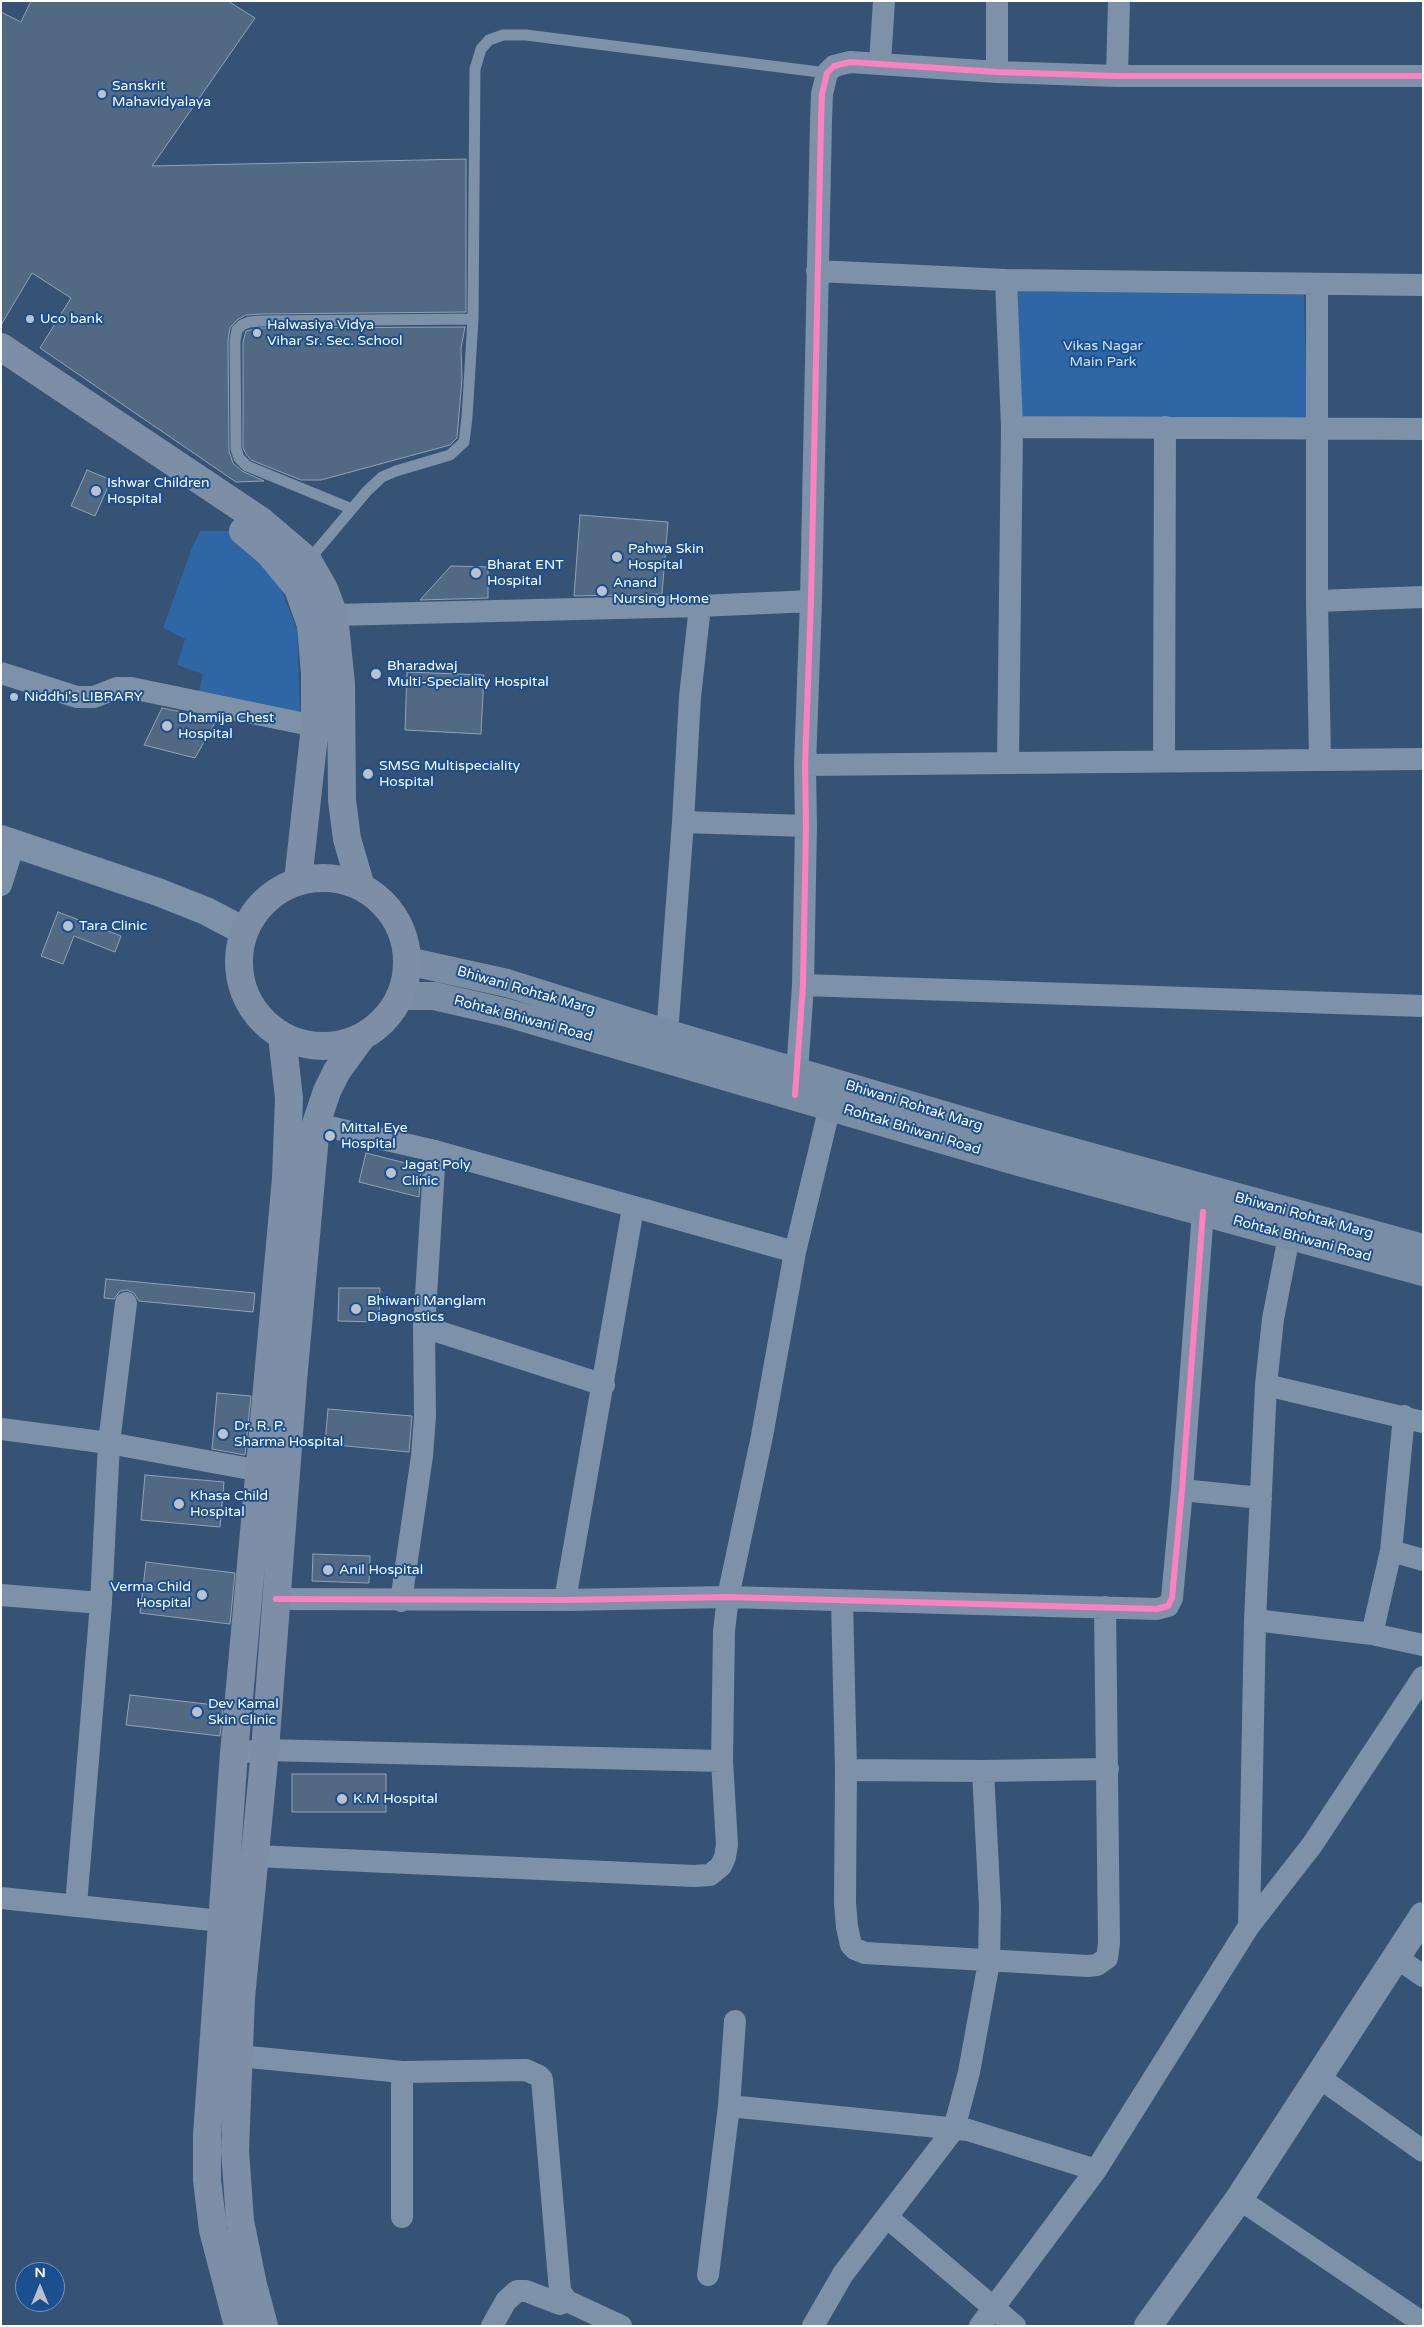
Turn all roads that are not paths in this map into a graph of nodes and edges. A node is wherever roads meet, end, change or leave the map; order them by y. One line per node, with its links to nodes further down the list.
1 (884, 1): 4 (street)
2 (998, 1): 5 (street)
3 (1119, 1): 7 (street)
4 (880, 64): 5 (street); 6 (street)
5 (997, 72): 7 (street)
6 (827, 73): 9 (street); 13 (lane)
7 (1117, 76): 8 (street)
8 (1423, 76)
9 (817, 271): 10 (street); 23 (street)
10 (1006, 280): 11 (street); 16 (street)
11 (1317, 284): 12 (street); 18 (street)
12 (1423, 285)
13 (473, 319): 20 (lane); 20 (lane)
14 (1, 347): 21 (main road)
15 (1, 369): 28 (main road)
16 (1012, 427): 17 (street); 32 (street)
17 (1165, 427): 18 (street); 31 (street)
18 (1318, 429): 19 (street); 24 (street)
19 (1423, 429)
20 (352, 509): 21 (lane)
21 (308, 561): 26 (main road)
22 (1423, 597): 24 (street)
23 (811, 600): 25 (street); 33 (street)
24 (1317, 601): 29 (street)
25 (700, 606): 26 (street); 34 (street)
26 (334, 615): 39 (main road)
27 (1, 673): 28 (street)
28 (315, 726): 37 (main road)
29 (1320, 759): 30 (street); 31 (street)
30 (1423, 759)
31 (1164, 760): 32 (street)
32 (1008, 763): 33 (street)
33 (805, 765): 35 (street)
34 (683, 822): 35 (street); 47 (street)
35 (806, 826): 42 (street)
36 (8, 842): 38 (street); 40 (street)
37 (298, 882): 39 (main road); 40 (main road)
38 (1, 885)
39 (361, 888): 41 (main road)
40 (244, 931): 45 (main road)
41 (407, 961): 43 (main road); 47 (main road, Bhiwani Rohtak Marg)
42 (803, 985): 44 (street); 48 (street)
43 (400, 996): 46 (main road); 47 (main road, Rohtak Bhiwani Road)
44 (1423, 1006)
45 (282, 1036): 46 (main road); 65 (main road)
46 (360, 1038): 50 (main road)
47 (666, 1046): 48 (main road, Bhiwani Rohtak Marg)
48 (797, 1084): 49 (main road, Rohtak Bhiwani Road); 55 (main road, Bhiwani Rohtak Marg)
49 (830, 1106): 53 (main road, Rohtak Bhiwani Road); 56 (street)
50 (316, 1124): 51 (street); 72 (main road)
51 (435, 1151): 52 (street); 59 (street)
52 (633, 1208): 56 (street); 60 (street)
53 (1203, 1212): 54 (main road, Rohtak Bhiwani Road); 66 (street)
54 (1290, 1236): 57 (main road, Rohtak Bhiwani Road); 61 (street)
55 (1423, 1248)
56 (795, 1252): 71 (street)
57 (1423, 1272)
58 (126, 1303): 64 (street)
59 (424, 1327): 60 (street); 74 (street)
60 (604, 1385): 73 (street)
61 (1266, 1385): 62 (street); 67 (street)
62 (1413, 1419): 68 (street)
63 (1, 1429): 64 (street)
64 (109, 1443): 65 (street); 76 (street)
65 (261, 1471): 83 (main road)
66 (1182, 1490): 67 (street); 77 (street)
67 (1261, 1498): 78 (street)
68 (1391, 1551): 69 (street); 79 (street)
69 (1423, 1560)
70 (1, 1595): 76 (street)
71 (728, 1597): 73 (street); 75 (street); 84 (street)
72 (276, 1599): 74 (street); 82 (main road)
73 (565, 1600): 74 (street)
74 (400, 1601)
75 (842, 1602): 77 (street); 86 (street)
76 (101, 1603): 90 (street)
77 (1105, 1607): 85 (street)
78 (1255, 1620): 79 (street); 93 (street)
79 (1372, 1634): 80 (street)
80 (1423, 1645)
81 (1423, 1677): 93 (street)
82 (265, 1750): 83 (street); 84 (street); 88 (main road)
83 (234, 1753): 92 (main road)
84 (722, 1761): 88 (street)
85 (1108, 1769): 87 (street); 95 (street)
86 (846, 1770): 87 (street); 95 (street)
87 (983, 1771): 95 (street)
88 (255, 1856): 98 (main road)
89 (1, 1898): 90 (street)
90 (76, 1906): 92 (street)
91 (1423, 1916): 94 (street)
92 (221, 1921): 112 (main road)
93 (1250, 1926): 104 (street)
94 (1396, 1957): 96 (street); 100 (street)
95 (989, 1962): 102 (street)
96 (1423, 1976)
97 (736, 2022): 101 (street)
98 (239, 2056): 99 (street); 113 (main road)
99 (402, 2072): 106 (street); 109 (street)
100 (1317, 2076): 103 (street); 105 (street)
101 (729, 2106): 102 (street); 108 (street)
102 (954, 2129): 104 (street); 107 (street)
103 (1423, 2151)
104 (1096, 2170): 110 (street)
105 (1238, 2199): 111 (street); 118 (street)
106 (402, 2216)
107 (888, 2218): 110 (street); 116 (street)
108 (708, 2275)
109 (567, 2301): 114 (street); 115 (street)
110 (986, 2317): 117 (street)
111 (1423, 2323)
112 (238, 2326)
113 (264, 2326)
114 (492, 2326)
115 (621, 2326)
116 (813, 2326)
117 (1014, 2326)
118 (1148, 2326)

